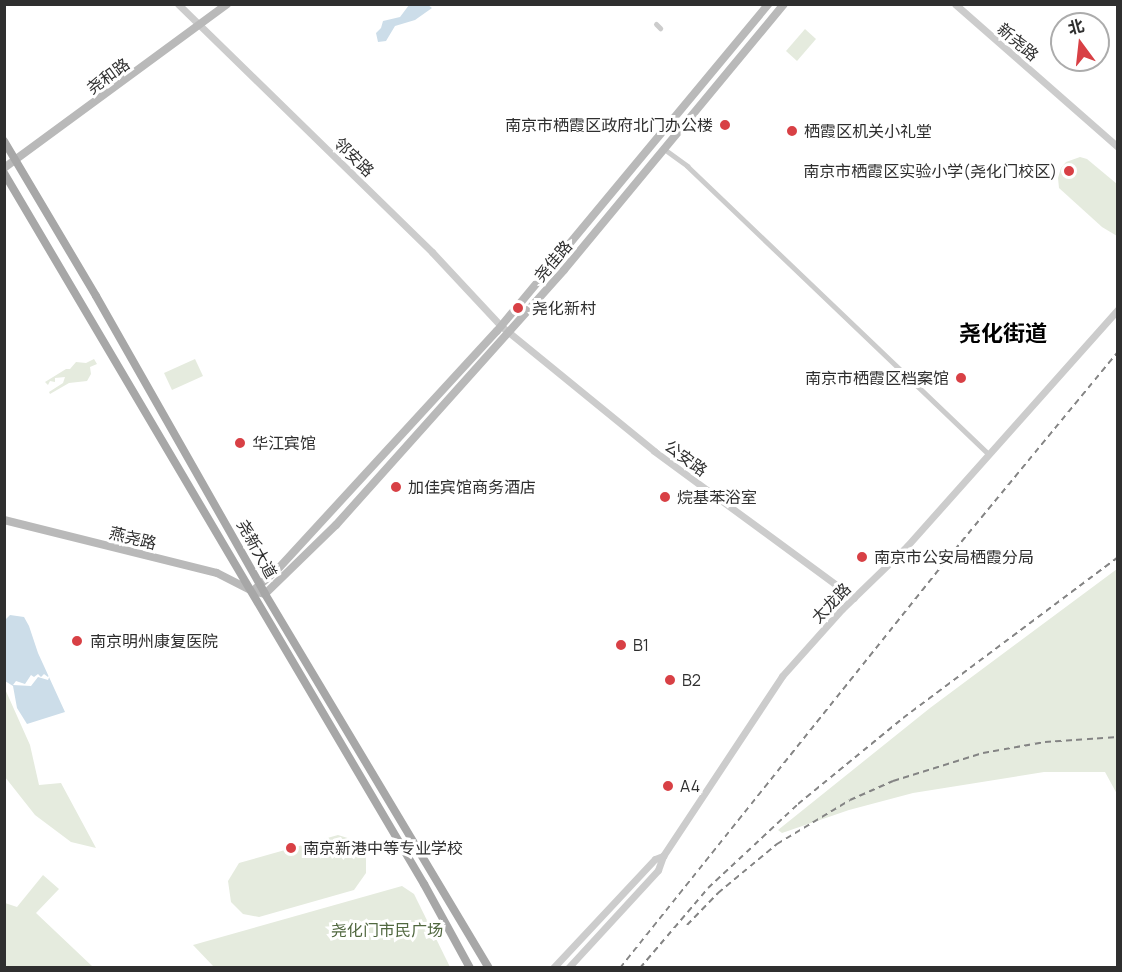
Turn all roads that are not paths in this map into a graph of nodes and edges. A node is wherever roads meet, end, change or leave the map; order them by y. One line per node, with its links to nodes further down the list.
1 (178, 4): 6 (street, 邻安路)
2 (227, 4): 6 (main road, 尧和路)
3 (768, 4): 14 (main road, 尧佳路)
4 (784, 4): 9 (main road, 尧佳路)
5 (955, 4): 8 (street, 新尧路)
6 (199, 26): 10 (main road, 尧和路); 14 (street, 邻安路)
7 (4, 141): 10 (main road, 尧新大道)
8 (1118, 147)
9 (664, 149): 15 (main road, 尧佳路); 16 (street)
10 (16, 160): 11 (main road, 尧和路); 18 (main road, 尧新大道)
11 (4, 168)
12 (4, 172): 19 (main road, 尧新大道)
13 (1118, 309): 16 (street, 太龙路)
14 (501, 326): 15 (street, 邻安路); 18 (main road, 尧佳路)
15 (508, 332): 20 (main road, 尧佳路); 21 (street, 公安路)
16 (988, 454): 21 (street, 太龙路)
17 (4, 520): 19 (main road, 燕尧路)
18 (260, 586): 19 (main road, 尧佳路); 20 (main road, 尧新大道)
19 (252, 591): 20 (main road); 23 (main road, 尧新大道)
20 (265, 594): 24 (main road, 尧新大道)
21 (854, 598): 22 (street, 太龙路)
22 (663, 856): 25 (street, 太龙路); 26 (street, 太龙路)
23 (470, 968)
24 (489, 968)
25 (553, 968)
26 (568, 968)

